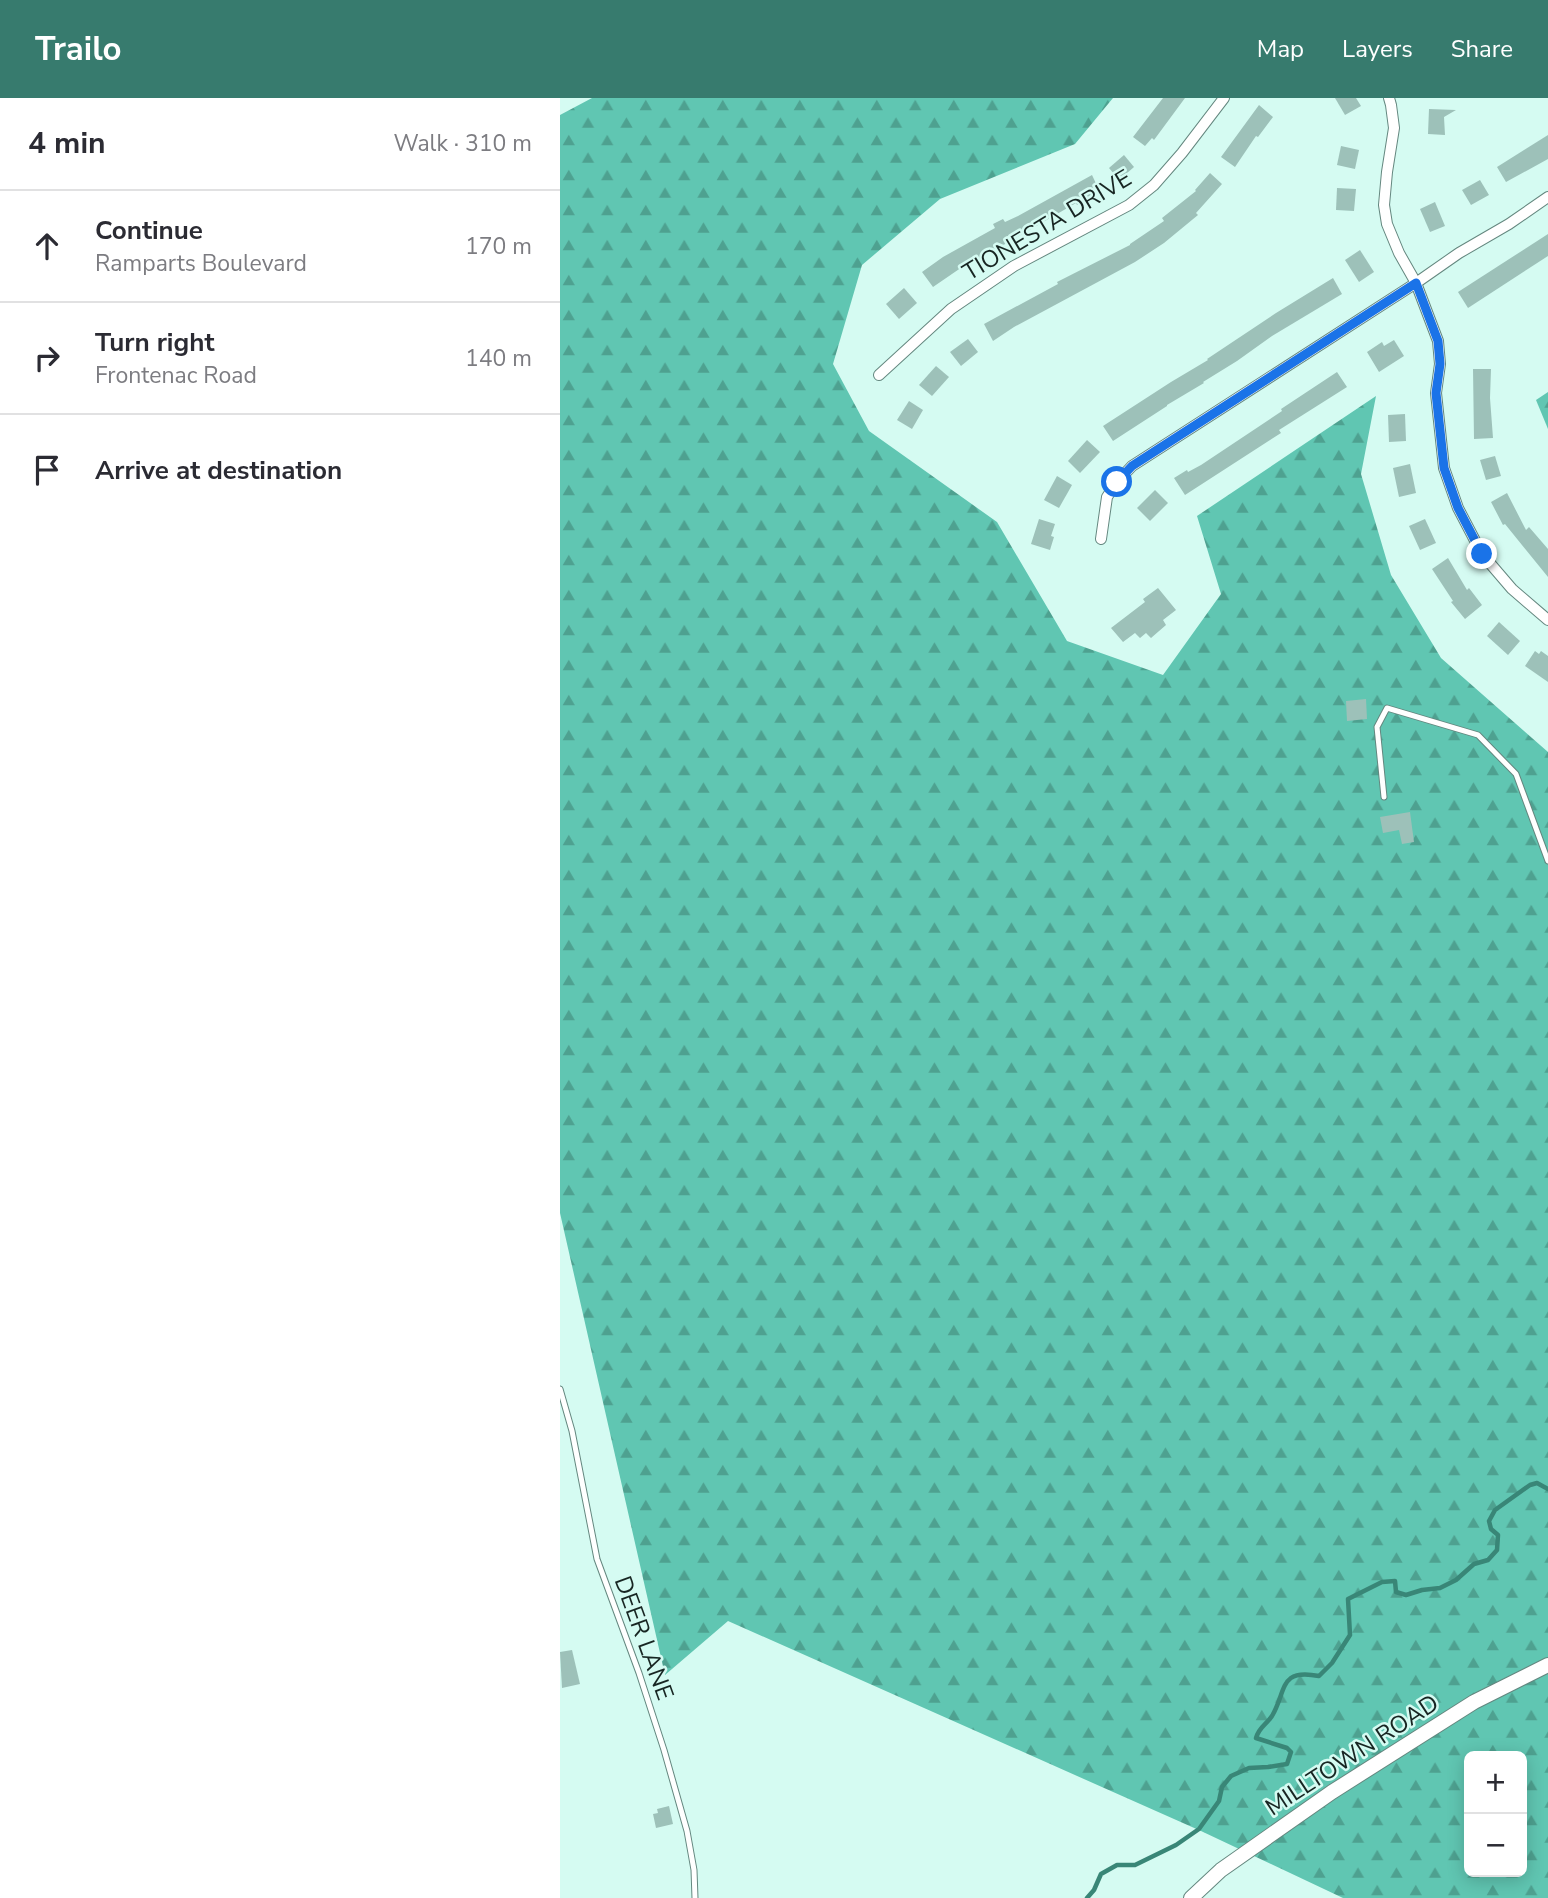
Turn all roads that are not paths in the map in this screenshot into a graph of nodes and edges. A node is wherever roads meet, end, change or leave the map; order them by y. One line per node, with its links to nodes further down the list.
1 (1224, 98): 5 (street, TIONESTA DRIVE)
2 (1389, 98): 4 (street)
3 (1548, 197): 4 (street)
4 (1416, 283): 6 (street); 7 (street)
5 (879, 375)
6 (1101, 539)
7 (1548, 620)
8 (1384, 797): 9 (lane)
9 (1548, 861)
10 (560, 1389): 12 (lane, DEER LANE)
11 (1548, 1665): 13 (street, MILLTOWN ROAD)
12 (695, 1898)
13 (1191, 1898)

